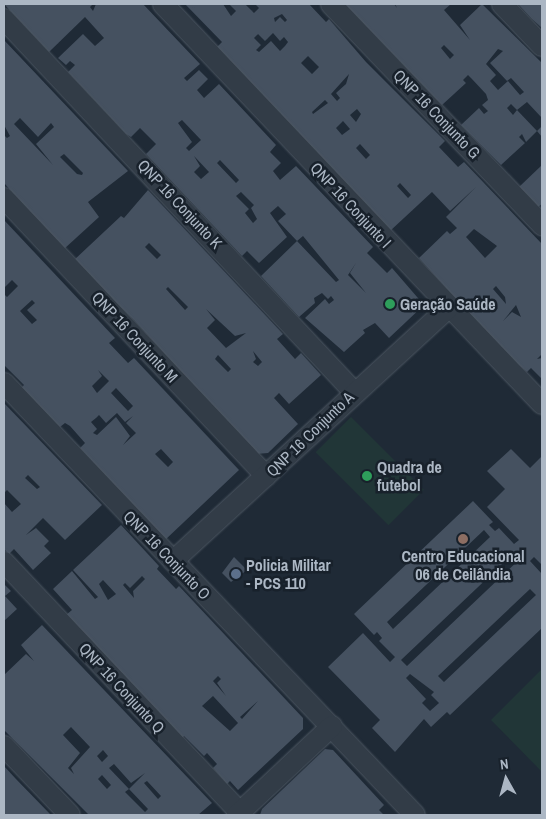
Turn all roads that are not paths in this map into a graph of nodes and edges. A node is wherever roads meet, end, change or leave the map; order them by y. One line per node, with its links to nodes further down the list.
1 (163, 4): 8 (street, QNP 16 Conjunto I)
2 (331, 4): 7 (street, QNP 16 Conjunto G)
3 (502, 4): 5 (street)
4 (4, 19): 10 (street, QNP 16 Conjunto K)
5 (542, 46)
6 (4, 198): 12 (street, QNP 16 Conjunto M)
7 (542, 225)
8 (448, 308): 10 (street, QNP 16 Conjunto A); 11 (street, QNP 16 Conjunto I)
9 (4, 383): 13 (street, QNP 16 Conjunto O)
10 (354, 392): 12 (street, QNP 16 Conjunto A)
11 (542, 404)
12 (266, 476): 13 (street, QNP 16 Conjunto A)
13 (173, 561): 15 (street, QNP 16 Conjunto O)
14 (4, 562): 17 (street, QNP 16 Conjunto Q)
15 (332, 726): 17 (street); 19 (street, QNP 16 Conjunto O)
16 (4, 746): 18 (street)
17 (240, 814)
18 (70, 815)
19 (415, 815)

